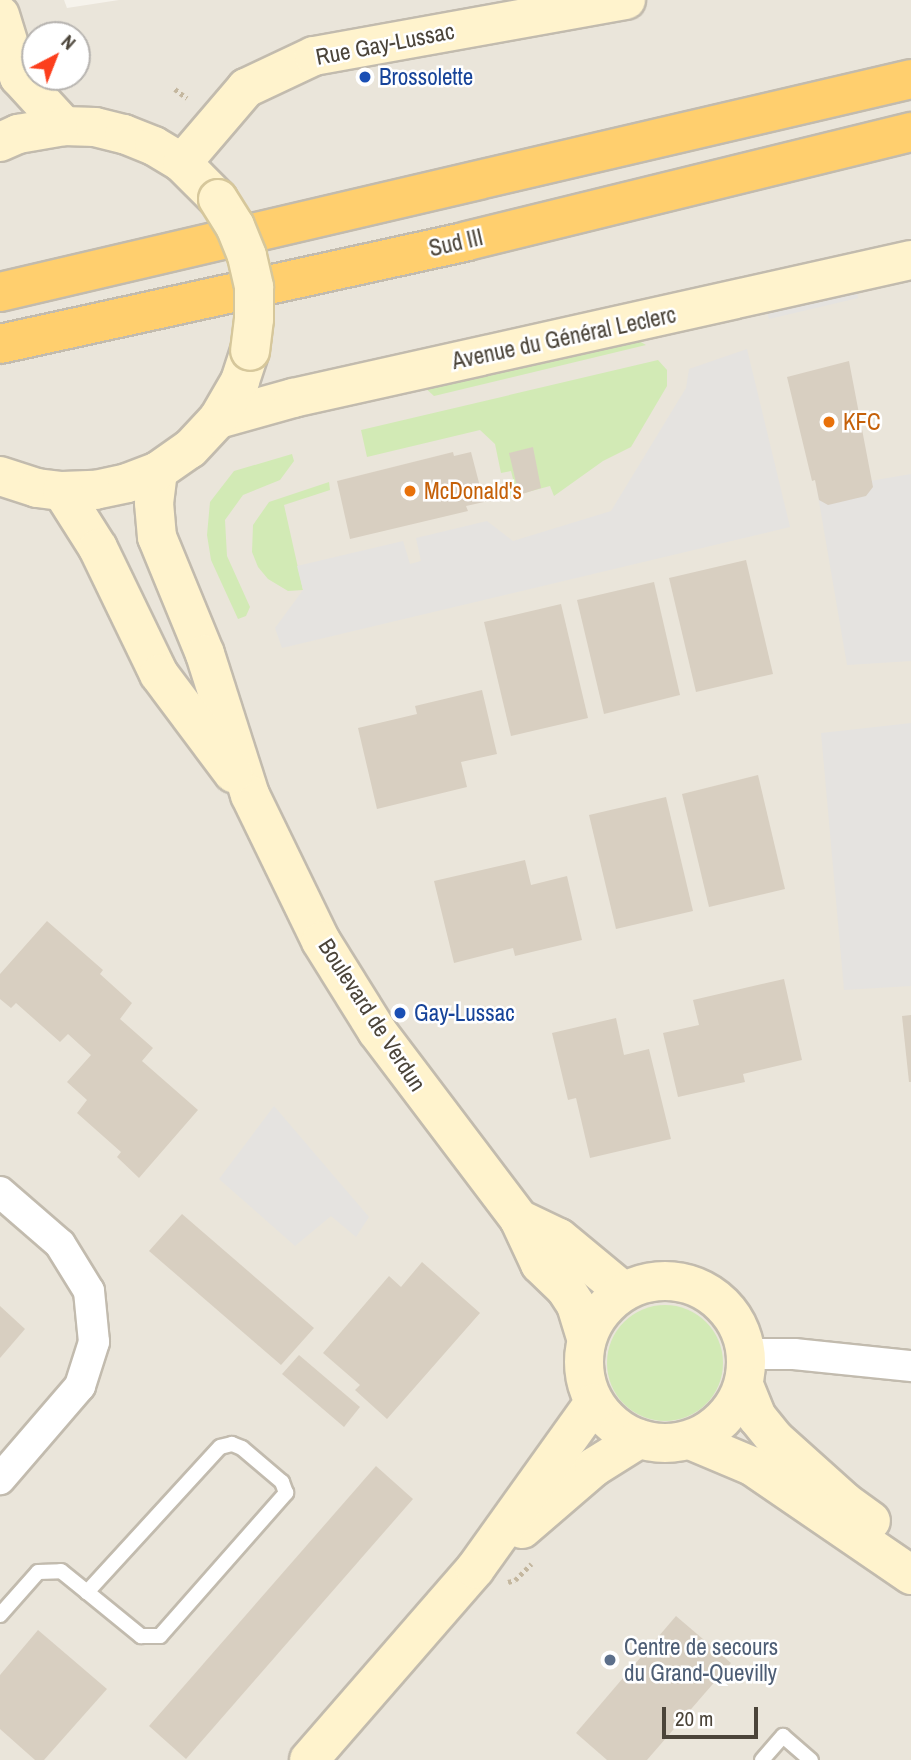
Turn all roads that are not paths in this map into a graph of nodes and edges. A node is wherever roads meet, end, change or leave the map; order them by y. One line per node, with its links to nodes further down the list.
1 (626, 0): 7 (main road, Rue Gay-Lussac)
2 (0, 15): 4 (main road)
3 (911, 79): 9 (highway)
4 (64, 126): 6 (main road); 7 (main road)
5 (911, 132): 10 (highway, Sud III)
6 (0, 142)
7 (182, 163): 11 (main road, bridge)
8 (911, 260): 11 (main road, Avenue du Général Leclerc)
9 (0, 292)
10 (0, 344)
11 (218, 419): 12 (main road)
12 (158, 471): 14 (main road); 15 (main road, Boulevard de Verdun)
13 (0, 476): 14 (main road)
14 (62, 491): 15 (main road, Boulevard de Verdun)
15 (250, 795): 17 (main road, Boulevard de Verdun)
16 (0, 1192): 25 (street)
17 (519, 1219): 18 (main road, Boulevard de Verdun); 19 (main road, Boulevard de Verdun)
18 (623, 1291): 19 (main road); 21 (main road)
19 (586, 1337): 22 (main road)
20 (911, 1366): 21 (street)
21 (745, 1369): 24 (main road); 26 (main road)
22 (594, 1403): 23 (main road); 27 (main road)
23 (639, 1440): 24 (main road); 27 (main road)
24 (690, 1440): 28 (main road)
25 (0, 1479)
26 (911, 1550)
27 (475, 1569): 31 (main road)
28 (911, 1575)
29 (87, 1592): 29 (lane); 30 (lane)
30 (0, 1615)
31 (309, 1760)
32 (762, 1760): 33 (lane)
33 (811, 1760)

